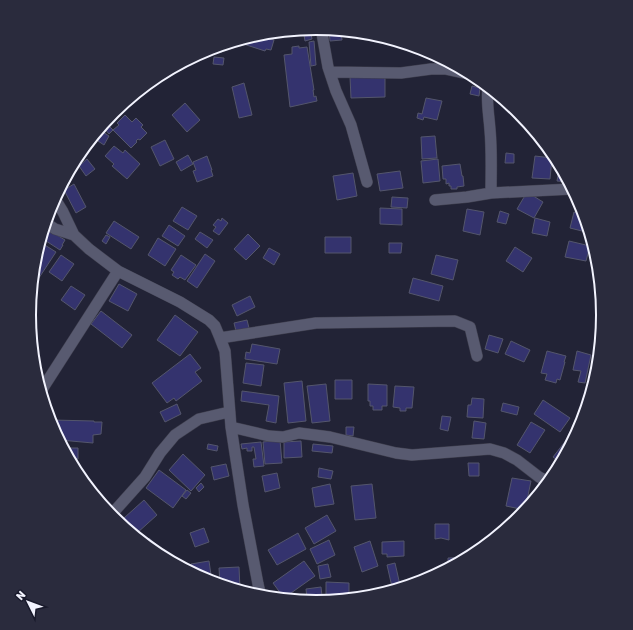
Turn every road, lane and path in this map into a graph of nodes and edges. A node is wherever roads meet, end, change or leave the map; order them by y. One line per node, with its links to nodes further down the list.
1 (322, 35): 3 (street)
2 (451, 70): 3 (street)
3 (330, 72): 5 (street)
4 (487, 93): 7 (street)
5 (367, 182)
6 (567, 190): 7 (street)
7 (491, 193): 8 (street)
8 (435, 200)
9 (59, 206): 11 (street)
10 (51, 226): 11 (street)
11 (74, 235): 12 (street)
12 (118, 271): 13 (street); 15 (street)
13 (220, 338): 14 (street); 16 (street)
14 (477, 356)
15 (45, 384)
16 (229, 412): 17 (street); 19 (street)
17 (231, 427): 18 (street); 20 (street)
18 (543, 479)
19 (116, 510)
20 (259, 589)

